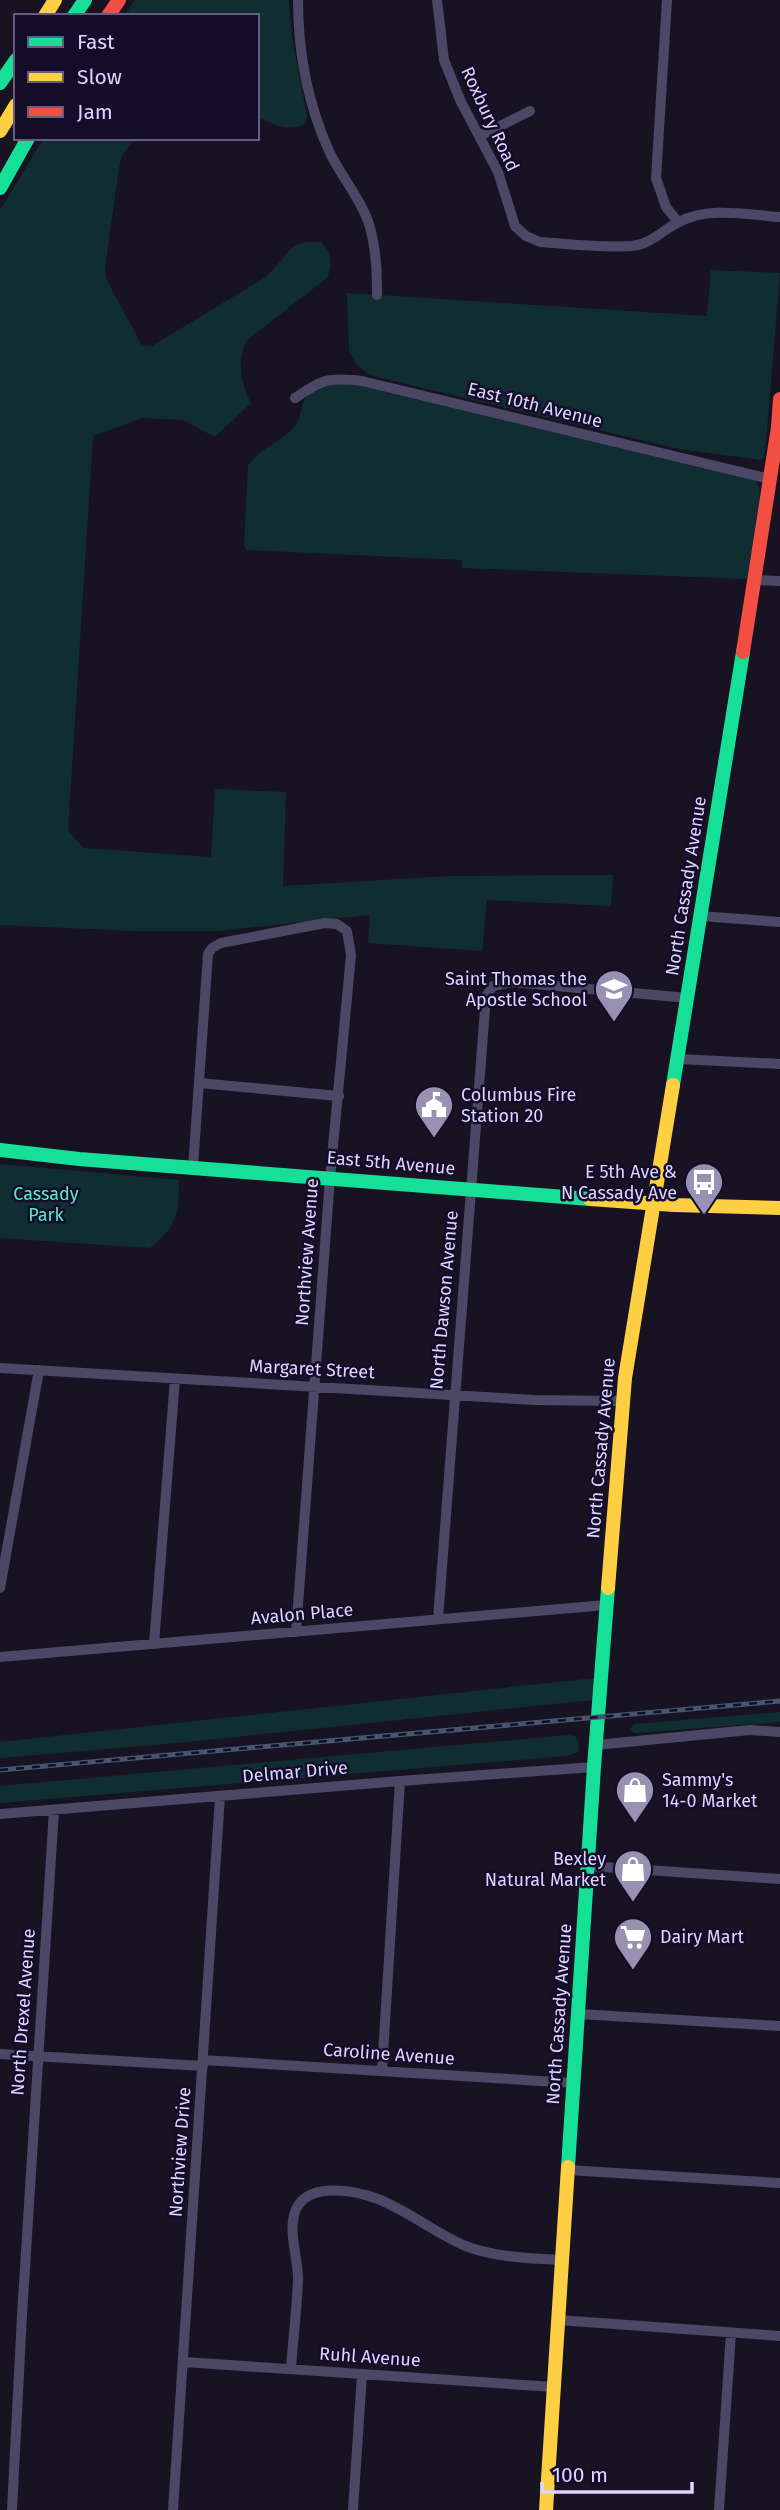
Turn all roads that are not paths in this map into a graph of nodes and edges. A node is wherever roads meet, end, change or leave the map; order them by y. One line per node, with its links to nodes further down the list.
1 (298, 0): 14 (street)
2 (437, 0): 9 (street, Roxbury Road)
3 (667, 0): 13 (street)
4 (14, 63): 5 (main road)
5 (0, 83)
6 (14, 108): 8 (main road)
7 (530, 111): 9 (street)
8 (0, 131)
9 (480, 136): 13 (street, Roxbury Road)
10 (26, 140): 11 (main road)
11 (0, 188)
12 (780, 217): 13 (street, Roxbury Road)
13 (678, 222)
14 (377, 295)
15 (296, 398): 18 (street, East 10th Avenue)
16 (780, 399): 17 (main road, North Cassady Avenue)
17 (779, 427): 18 (main road, North Cassady Avenue)
18 (770, 479): 19 (main road, North Cassady Avenue)
19 (755, 580): 20 (street); 21 (main road, North Cassady Avenue)
20 (780, 581)
21 (700, 916): 22 (street); 23 (main road, North Cassady Avenue)
22 (780, 922)
23 (688, 998): 24 (main road, North Cassady Avenue); 31 (street, North Dawson Avenue)
24 (678, 1059): 25 (street); 32 (main road, North Cassady Avenue)
25 (780, 1064)
26 (199, 1083): 27 (street); 27 (street, Northview Avenue); 29 (street)
27 (339, 1096): 30 (street, Northview Avenue)
28 (0, 1150): 29 (main road, East 5th Avenue)
29 (192, 1167): 30 (main road, East 5th Avenue)
30 (330, 1178): 31 (main road, East 5th Avenue); 37 (street, Northview Avenue)
31 (471, 1189): 32 (main road, East 5th Avenue); 38 (street, North Dawson Avenue)
32 (654, 1203): 33 (main road, East 5th Avenue); 39 (main road, North Cassady Avenue)
33 (780, 1209)
34 (0, 1368): 35 (street, Margaret Street)
35 (39, 1370): 36 (street, Margaret Street); 40 (street)
36 (175, 1379): 37 (street, Margaret Street); 44 (street)
37 (314, 1387): 38 (street, Margaret Street); 43 (street, Northview Avenue)
38 (454, 1395): 39 (street, Margaret Street); 42 (street, North Dawson Avenue)
39 (623, 1401): 41 (main road, North Cassady Avenue)
40 (0, 1588)
41 (606, 1605): 42 (street, Avalon Place); 47 (main road, North Cassady Avenue)
42 (438, 1619): 43 (street, Avalon Place)
43 (296, 1632): 44 (street, Avalon Place)
44 (154, 1644): 45 (street, Avalon Place)
45 (0, 1657)
46 (780, 1732): 47 (street)
47 (596, 1745): 48 (main road, North Cassady Avenue)
48 (594, 1767): 49 (street, Delmar Drive); 53 (main road, North Cassady Avenue)
49 (400, 1781): 50 (street, Delmar Drive); 60 (street)
50 (220, 1796): 51 (street, Delmar Drive); 59 (street, Northview Drive)
51 (54, 1810): 52 (street, Delmar Drive); 58 (street, North Drexel Avenue)
52 (0, 1814)
53 (587, 1866): 54 (street); 55 (main road, North Cassady Avenue)
54 (780, 1879)
55 (578, 2014): 56 (street); 61 (main road, North Cassady Avenue)
56 (780, 2026)
57 (0, 2054): 58 (street, Caroline Avenue)
58 (38, 2056): 59 (street, Caroline Avenue); 72 (street, North Drexel Avenue)
59 (203, 2063): 60 (street, Caroline Avenue); 68 (street, Northview Drive)
60 (382, 2071): 61 (street, Caroline Avenue)
61 (573, 2083): 62 (main road, North Cassady Avenue)
62 (568, 2170): 63 (street); 64 (main road, North Cassady Avenue)
63 (780, 2183)
64 (562, 2260): 65 (main road, North Cassady Avenue); 69 (street)
65 (558, 2320): 66 (street); 71 (main road, North Cassady Avenue)
66 (731, 2333): 67 (street); 76 (street)
67 (780, 2336)
68 (184, 2362): 69 (street, Ruhl Avenue); 73 (street, Northview Drive)
69 (291, 2369): 70 (street, Ruhl Avenue)
70 (362, 2374): 71 (street, Ruhl Avenue); 74 (street)
71 (554, 2387): 75 (main road, North Cassady Avenue)
72 (12, 2510)
73 (173, 2510)
74 (353, 2510)
75 (546, 2510)
76 (719, 2510)

